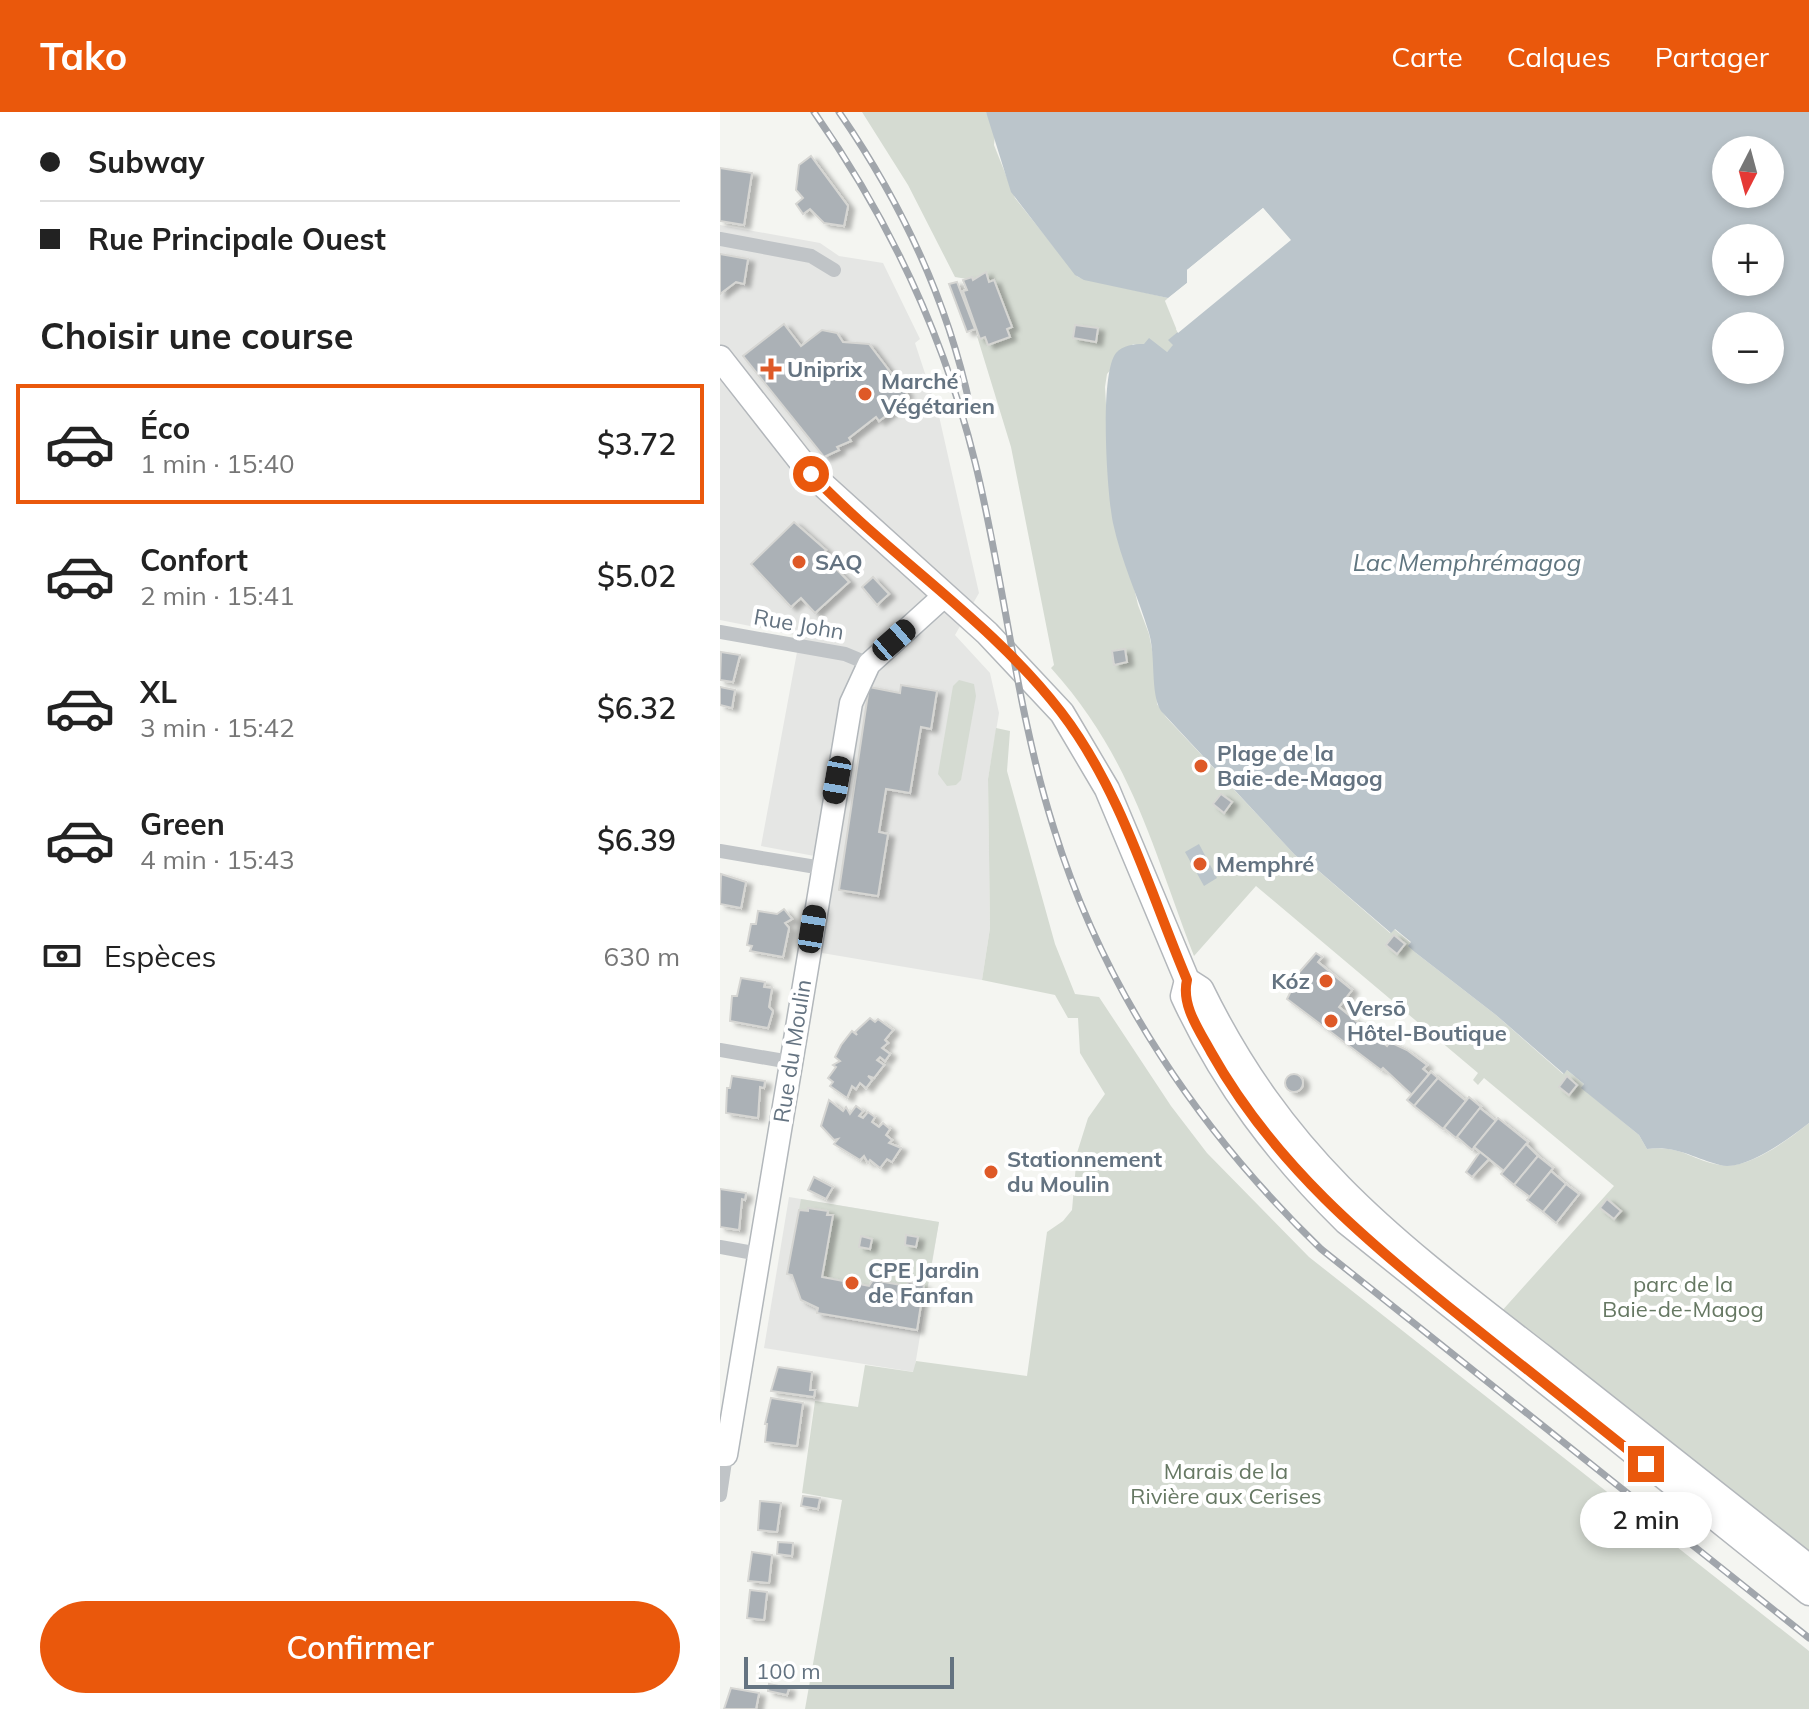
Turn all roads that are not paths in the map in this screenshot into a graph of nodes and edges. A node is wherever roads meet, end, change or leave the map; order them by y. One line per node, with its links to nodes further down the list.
1 (720, 239): 2 (street)
2 (834, 270)
3 (720, 358): 4 (main road)
4 (944, 596): 6 (street, Rue du Moulin); 9 (main road)
5 (720, 632): 6 (street, Rue John)
6 (869, 664): 8 (street, Rue du Moulin)
7 (720, 851): 8 (street)
8 (822, 868): 11 (street, Rue du Moulin)
9 (1187, 980): 16 (main road); 17 (main road)
10 (720, 1050): 11 (street)
11 (790, 1062): 13 (street, Rue du Moulin)
12 (720, 1247): 13 (street)
13 (759, 1254): 14 (street, Rue du Moulin)
14 (723, 1455): 15 (street, Rue du Moulin)
15 (720, 1495)
16 (1809, 1567)
17 (1809, 1593)

